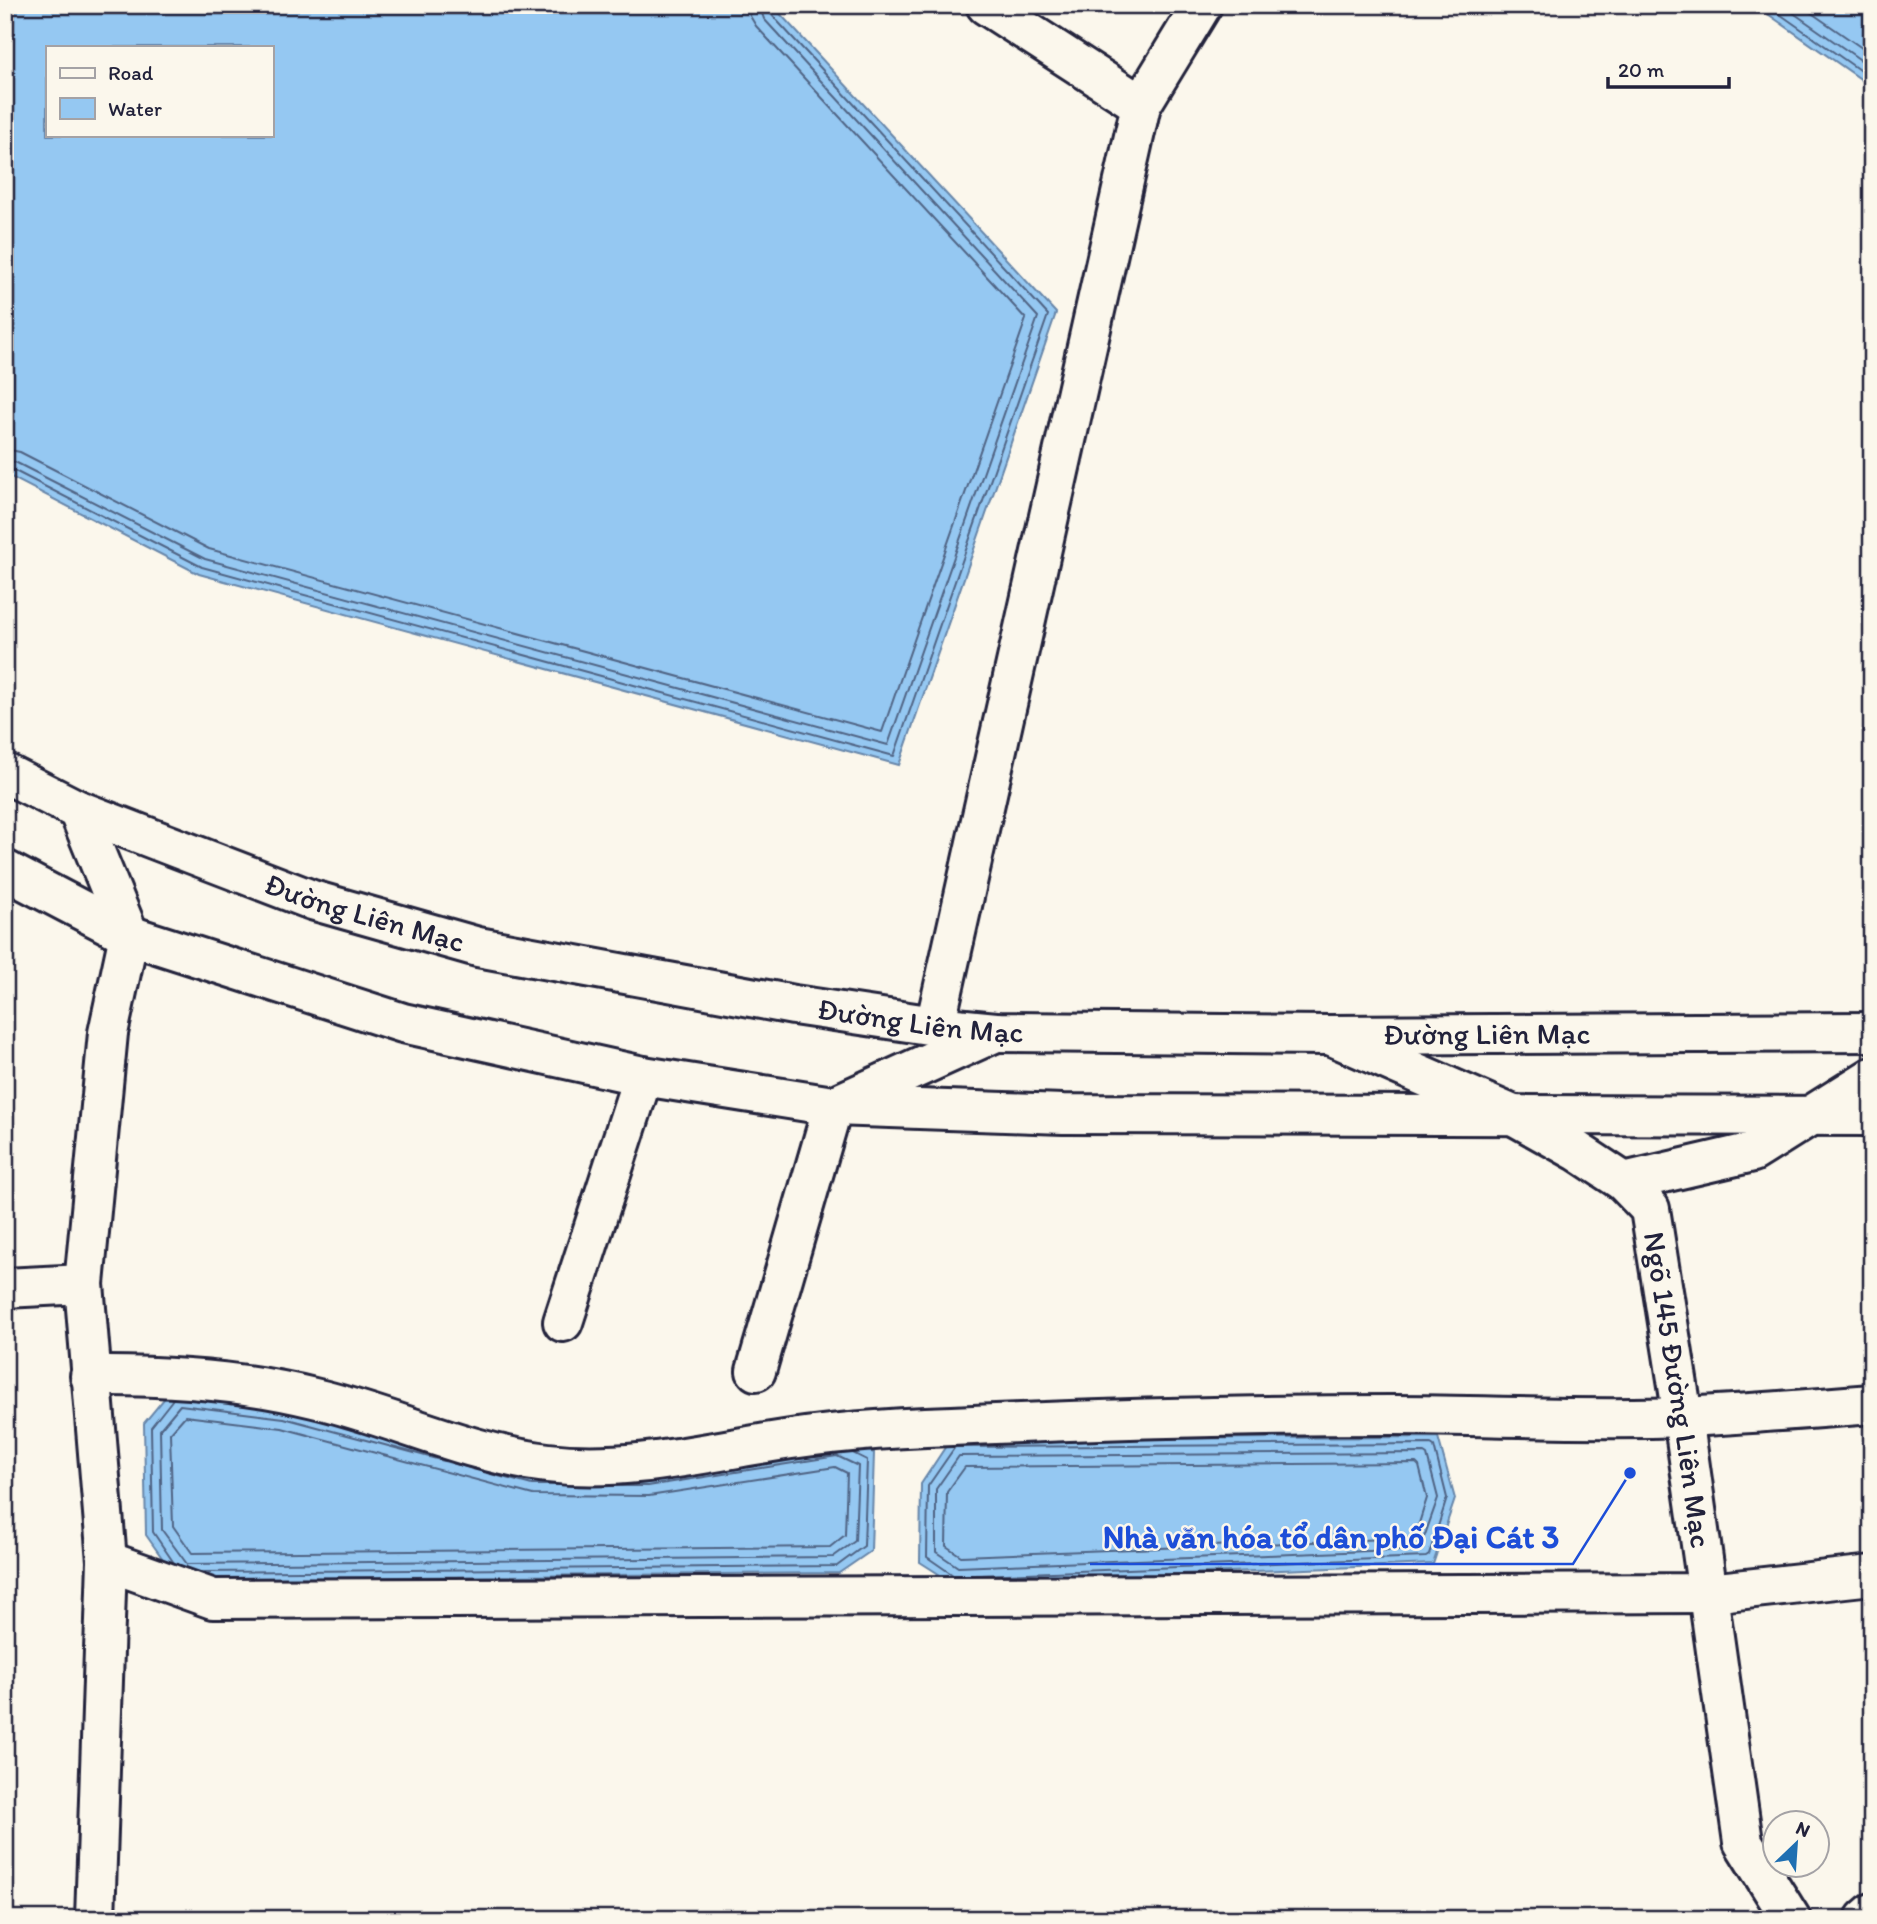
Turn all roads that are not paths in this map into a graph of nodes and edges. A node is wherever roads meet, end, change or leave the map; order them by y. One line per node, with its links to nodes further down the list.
1 (986, 5): 3 (street)
2 (1202, 5): 3 (street)
3 (1141, 105): 8 (street)
4 (5, 773): 5 (street, Đường Liên Mạc)
5 (78, 810): 7 (street); 8 (street, Đường Liên Mạc)
6 (5, 870): 7 (street)
7 (129, 935): 12 (street); 19 (street)
8 (935, 1026): 9 (street, Đường Liên Mạc)
9 (996, 1032): 11 (street, Đường Liên Mạc); 14 (street)
10 (1872, 1032): 11 (street, Đường Liên Mạc)
11 (1330, 1035): 15 (street, Ngõ 145 Đường Liên Mạc)
12 (643, 1076): 14 (street); 21 (street)
13 (1872, 1077): 16 (street)
14 (833, 1106): 15 (street); 22 (street)
15 (1513, 1115): 16 (street); 18 (street, Ngõ 145 Đường Liên Mạc)
16 (1811, 1115): 17 (street); 18 (street)
17 (1872, 1116)
18 (1624, 1182): 25 (street, Ngõ 145 Đường Liên Mạc)
19 (84, 1284): 20 (street); 23 (street)
20 (5, 1288)
21 (563, 1322)
22 (756, 1371)
23 (90, 1376): 25 (street); 26 (street)
24 (1872, 1404): 25 (street)
25 (1683, 1417): 28 (street, Ngõ 145 Đường Liên Mạc)
26 (107, 1562): 28 (street); 30 (street)
27 (1872, 1575): 28 (street)
28 (1709, 1593): 31 (street, Ngõ 145 Đường Liên Mạc)
29 (1872, 1913): 32 (street)
30 (96, 1919)
31 (1791, 1919)
32 (1864, 1919)

